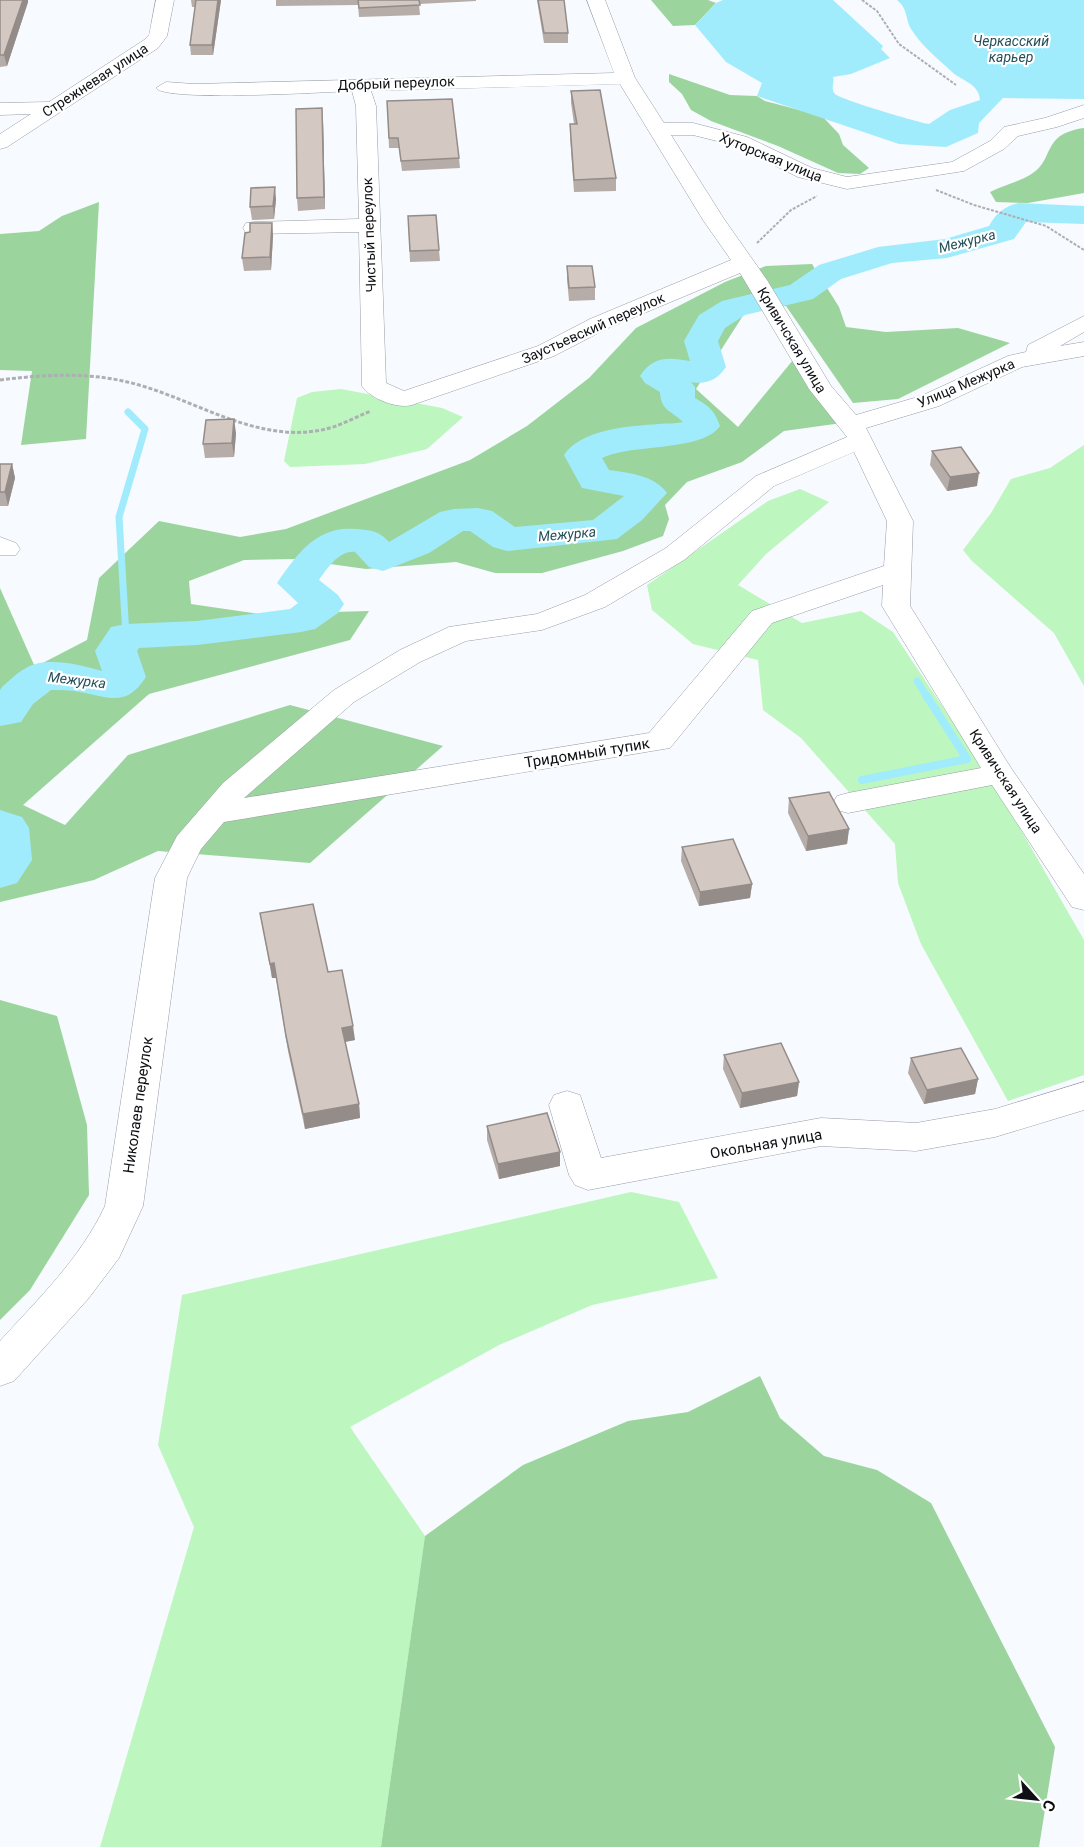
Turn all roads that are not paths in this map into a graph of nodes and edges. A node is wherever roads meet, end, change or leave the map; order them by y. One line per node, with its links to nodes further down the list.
1 (165, 0): 6 (street, Стрежневая улица)
2 (596, 0): 3 (street, Кривичская улица)
3 (626, 78): 4 (street, Добрый переулок); 9 (street, Кривичская улица)
4 (360, 84): 5 (street, Добрый переулок); 11 (street, Чистый переулок)
5 (166, 88)
6 (52, 108): 7 (street); 10 (street, Стрежневая улица)
7 (0, 109)
8 (1084, 111): 9 (street, Хуторская улица)
9 (658, 129): 13 (street, Кривичская улица)
10 (0, 143)
11 (368, 225): 12 (street); 17 (street, Чистый переулок)
12 (254, 228)
13 (746, 266): 17 (street, Заустьевский переулок); 18 (street, Кривичская улица)
14 (1084, 323): 16 (street)
15 (1084, 350): 16 (street, Улица Межурка)
16 (1016, 361): 18 (street, Улица Межурка)
17 (403, 400)
18 (856, 433): 19 (street, Кривичская улица); 22 (street, Улица Межурка)
19 (897, 571): 20 (street, Кривичская улица); 22 (street, Тридомный тупик)
20 (1000, 774): 21 (street); 23 (street, Кривичская улица)
21 (848, 803)
22 (214, 813): 26 (street, Николаев переулок)
23 (1084, 899)
24 (1084, 1096): 25 (street, Окольная улица)
25 (567, 1105)
26 (0, 1369)

